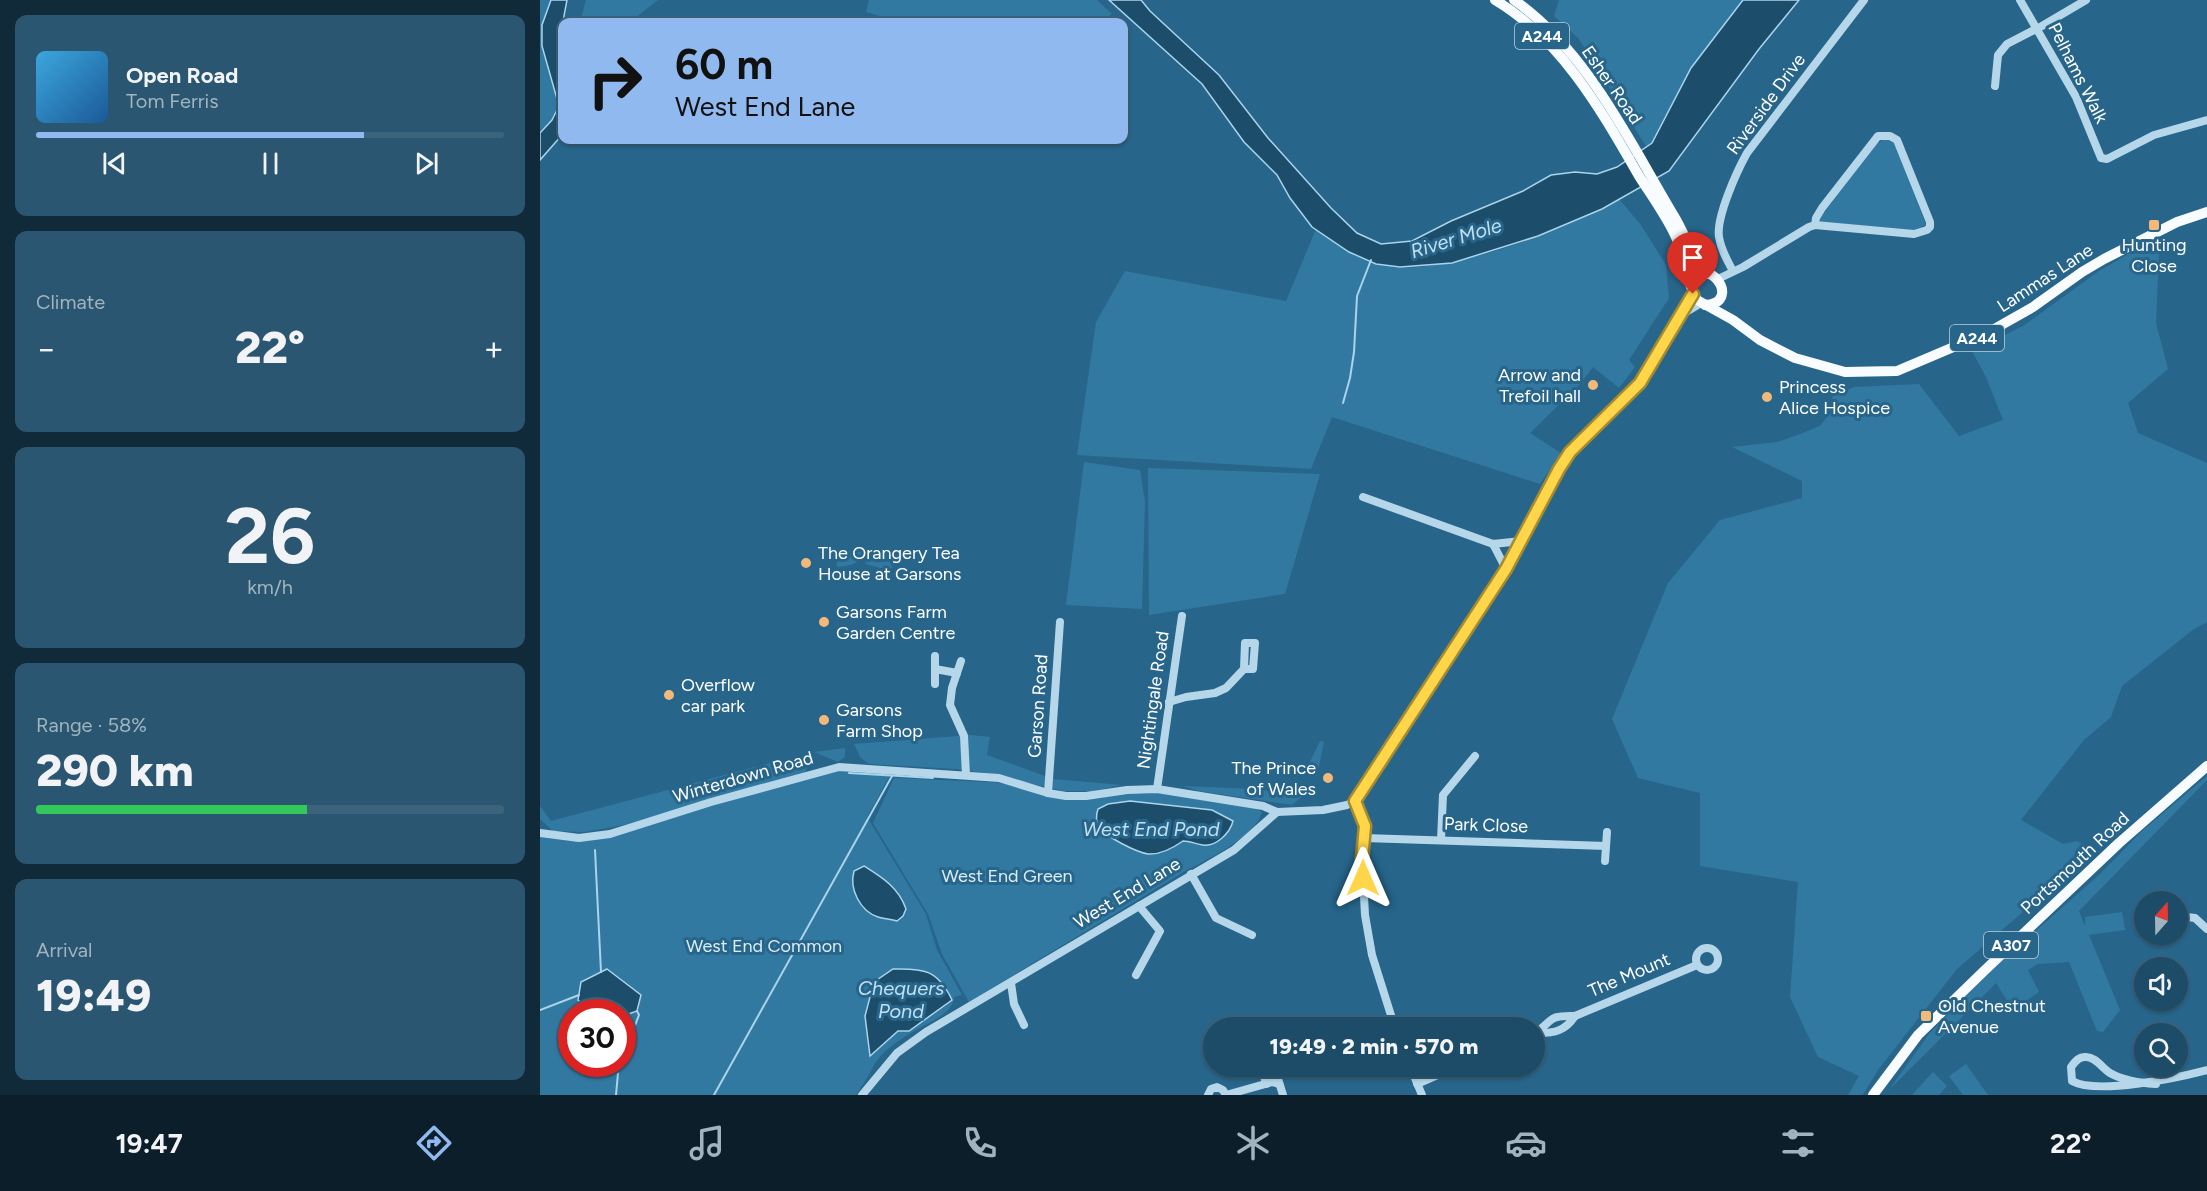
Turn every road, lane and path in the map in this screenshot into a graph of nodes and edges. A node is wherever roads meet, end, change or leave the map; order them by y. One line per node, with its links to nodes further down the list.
1 (1495, 0): 9 (main road, Esher Road / A244)
2 (1514, 0): 9 (main road, Esher Road / A244)
3 (1864, 0): 13 (street, Riverside Drive)
4 (2020, 0): 6 (street, Pelhams Walk)
5 (2086, 0): 6 (street)
6 (2037, 28): 7 (street); 8 (street, Pelhams Walk)
7 (1995, 86)
8 (2207, 120)
9 (1624, 140): 10 (main road, A244)
10 (1650, 184): 14 (main road, A244); 15 (main road, A244)
11 (2207, 212): 19 (main road, Lammas Lane / A244)
12 (1815, 225): 12 (street); 13 (street)
13 (1733, 272): 14 (street)
14 (1713, 277): 15 (main road); 16 (main road)
15 (1693, 291): 17 (main road); 18 (street)
16 (1721, 295): 17 (main road); 19 (main road, Lammas Lane / A244)
17 (1703, 304): 18 (street); 19 (main road, Lammas Lane / A244)
18 (1681, 315): 21 (street)
19 (1733, 320)
20 (1363, 497): 22 (street)
21 (1521, 541): 22 (street); 23 (street)
22 (1493, 544): 23 (street)
23 (1506, 569): 38 (street)
24 (1182, 616): 32 (street, Nightingale Road)
25 (1060, 622): 37 (street, Garson Road)
26 (935, 656): 28 (street)
27 (961, 661): 30 (street)
28 (935, 669): 30 (street); 31 (street)
29 (1244, 669): 32 (street)
30 (957, 672): 35 (street)
31 (935, 684)
32 (1169, 702): 36 (street, Nightingale Road)
33 (1475, 756): 43 (street)
34 (2207, 766): 73 (main road, Portsmouth Road / A307)
35 (966, 775): 37 (street, Winterdown Road); 40 (street, Winterdown Road)
36 (1157, 789): 37 (street, Winterdown Road); 39 (street, Winterdown Road)
37 (1048, 793)
38 (1355, 801): 39 (street); 42 (street)
39 (1277, 813): 46 (street, West End Lane)
40 (540, 832)
41 (1607, 832): 44 (street)
42 (1364, 838): 43 (street, Park Close); 55 (street)
43 (1441, 840): 44 (street, Park Close)
44 (1606, 846): 45 (street)
45 (1605, 861)
46 (1191, 874): 47 (street, West End Lane); 50 (street)
47 (1139, 906): 52 (street); 53 (street, West End Lane)
48 (2188, 917): 49 (street)
49 (2207, 929)
50 (1252, 935)
51 (1697, 964): 54 (street, The Mount)
52 (1136, 975)
53 (1011, 983): 57 (street); 68 (street, West End Lane)
54 (1575, 1016): 56 (street, The Mount); 58 (street, The Mount)
55 (1392, 1017)
56 (1545, 1024)
57 (1024, 1025)
58 (1545, 1033)
59 (2207, 1070): 67 (street)
60 (1264, 1077): 64 (street)
61 (1277, 1077): 65 (street)
62 (1414, 1077): 66 (street)
63 (1433, 1077): 66 (street)
64 (1266, 1084): 65 (street); 70 (street)
65 (1279, 1084): 71 (street)
66 (1417, 1084): 72 (street)
67 (2156, 1084): 67 (street)
68 (862, 1095)
69 (1208, 1095): 70 (street)
70 (1226, 1095)
71 (1283, 1095)
72 (1422, 1095)
73 (1873, 1095)

